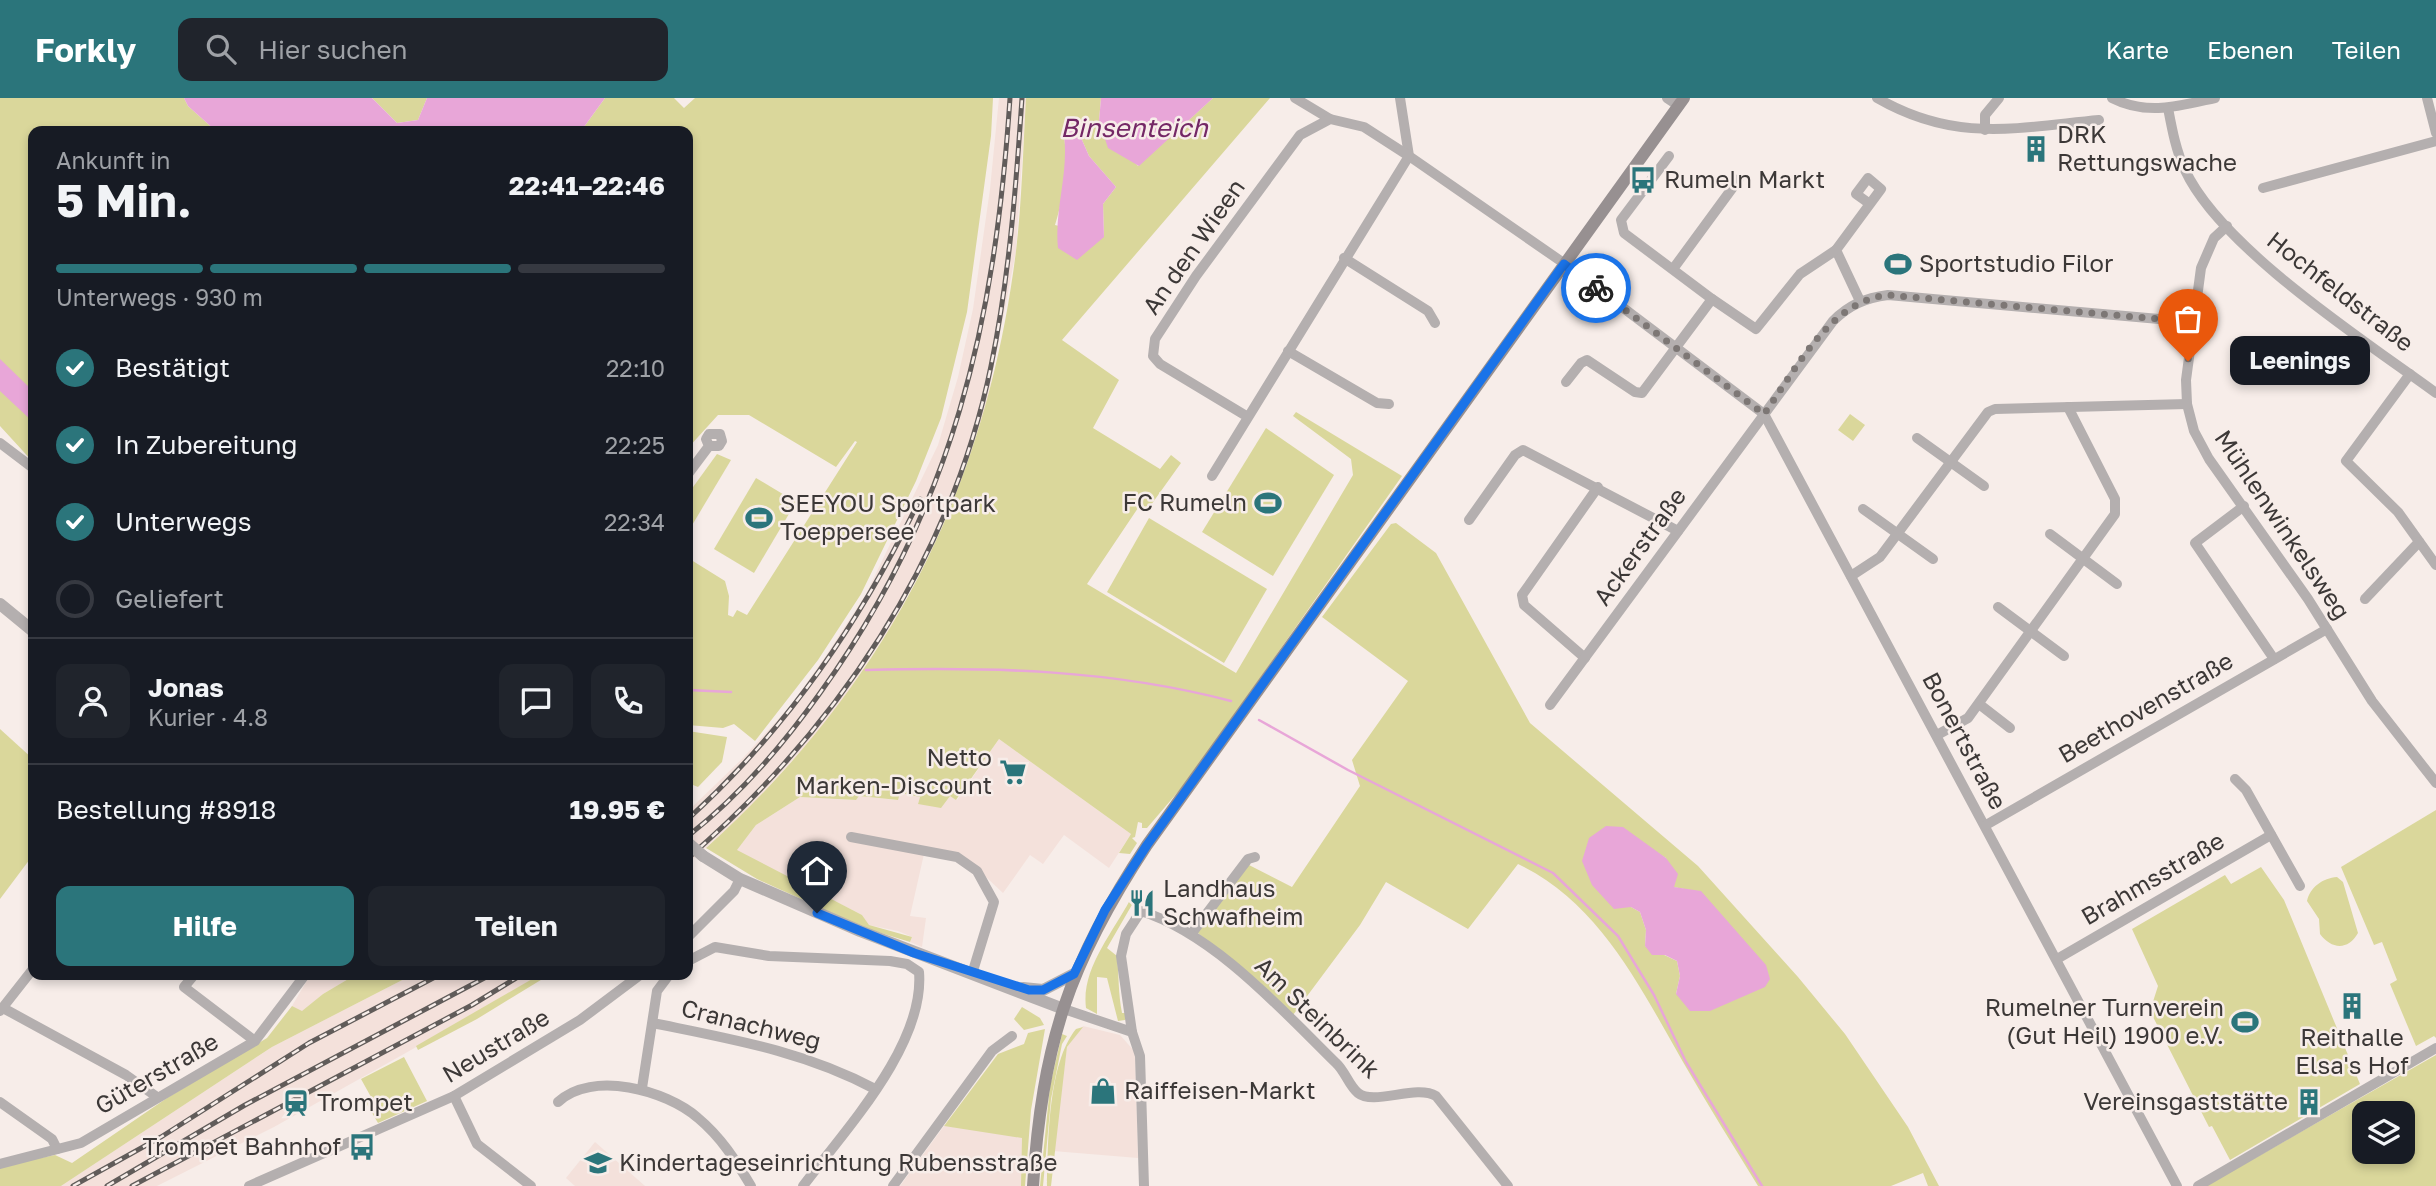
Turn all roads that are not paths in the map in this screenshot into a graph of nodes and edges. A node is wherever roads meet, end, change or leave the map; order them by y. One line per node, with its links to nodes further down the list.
1 (1295, 98): 11 (street)
2 (1400, 98): 16 (street)
3 (1667, 98): 9 (street)
4 (1999, 98): 13 (street)
5 (2112, 98): 10 (street)
6 (2215, 98): 10 (street)
7 (2427, 98): 14 (street)
8 (1884, 100): 13 (street)
9 (1681, 102): 24 (main road)
10 (2168, 108): 21 (street, Hochfeldstraße)
11 (1330, 119): 16 (street); 39 (street, An den Wieen)
12 (2099, 120): 13 (street)
13 (1985, 130)
14 (2436, 133)
15 (2436, 141): 19 (street)
16 (1409, 156): 23 (street); 24 (street, Bonertstraße)
17 (1669, 156): 25 (street)
18 (1739, 179): 25 (street)
19 (2263, 188)
20 (1870, 204): 22 (street)
21 (2227, 226): 28 (street, Mühlenwinkelsweg); 32 (street, Hochfeldstraße)
22 (1836, 250): 26 (street); 27 (street)
23 (1344, 258): 29 (street); 31 (street)
24 (1564, 264): 30 (street, Bonertstraße); 88 (main road)
25 (1673, 269): 26 (street)
26 (1712, 299): 30 (street)
27 (1860, 301): 28 (street); 38 (street, Ackerstraße)
28 (2193, 322): 36 (street, Mühlenwinkelsweg)
29 (1435, 324)
30 (1676, 348): 33 (street); 38 (street, Bonertstraße)
31 (1288, 351): 35 (street); 39 (street)
32 (2410, 374): 34 (street, Hochfeldstraße); 55 (street)
33 (1566, 382)
34 (2436, 393)
35 (1390, 404)
36 (2187, 404): 37 (street); 49 (street, Mühlenwinkelsweg)
37 (2068, 407): 43 (street); 57 (street)
38 (1764, 414): 52 (street, Ackerstraße); 59 (street, Bonertstraße)
39 (1248, 417): 46 (street)
40 (1917, 438): 43 (street)
41 (0, 443): 44 (street)
42 (709, 446): 45 (street)
43 (1950, 462): 47 (street); 53 (street)
44 (28, 464)
45 (693, 467)
46 (1212, 476)
47 (1984, 486)
48 (1598, 487): 51 (street); 52 (street); 68 (street)
49 (2244, 506): 65 (street, Mühlenwinkelsweg); 69 (street)
50 (1863, 509): 53 (street)
51 (1469, 520)
52 (1678, 531): 68 (street, Ackerstraße)
53 (1897, 534): 56 (street); 59 (street)
54 (2050, 534): 57 (street)
55 (2418, 542): 58 (street); 61 (street)
56 (1933, 559)
57 (2085, 560): 60 (street); 66 (street)
58 (2436, 565)
59 (1851, 576): 73 (street, Bonertstraße)
60 (2117, 584)
61 (2365, 599)
62 (0, 604): 64 (street)
63 (1998, 607): 66 (street)
64 (28, 627)
65 (2328, 629): 69 (street, Beethovenstraße); 75 (street, Mühlenwinkelsweg)
66 (2032, 632): 67 (street); 70 (street)
67 (2064, 656)
68 (1585, 658): 71 (street, Ackerstraße)
69 (2274, 659): 76 (street, Beethovenstraße)
70 (1979, 704): 72 (street); 73 (street)
71 (1550, 705)
72 (2010, 728)
73 (1937, 735): 76 (street, Bonertstraße)
74 (2235, 779): 77 (street)
75 (2436, 783)
76 (1986, 825): 86 (street, Bonertstraße)
77 (2271, 835): 82 (street); 86 (street, Brahmsstraße)
78 (850, 837): 87 (street)
79 (693, 847): 81 (street, bridge)
80 (1255, 857): 84 (street)
81 (740, 879): 83 (street); 87 (street)
82 (2300, 886)
83 (693, 933)
84 (1192, 933): 98 (street, Am Steinbrink); 117 (street, Am Steinbrink)
85 (693, 958): 103 (street)
86 (2057, 959): 118 (street, Bonertstraße)
87 (972, 974): 94 (street)
88 (1074, 974): 94 (street); 96 (main road)
89 (28, 975): 95 (street)
90 (190, 980): 100 (street)
91 (301, 980): 100 (street, Güterstraße)
92 (633, 980): 105 (street, Neustraße)
93 (665, 980): 97 (street)
94 (990, 980): 96 (street)
95 (1, 1009): 104 (street)
96 (1061, 1009): 98 (street); 115 (main road)
97 (653, 1023): 102 (street); 103 (street, Cranachweg)
98 (1132, 1032): 116 (street)
99 (1012, 1036): 114 (street)
100 (255, 1041): 104 (street, Güterstraße)
101 (2436, 1048): 119 (street)
102 (642, 1088): 107 (street); 112 (street)
103 (875, 1089): 113 (street)
104 (157, 1097): 108 (street, Güterstraße)
105 (454, 1097): 110 (street, Neustraße); 111 (street)
106 (0, 1101): 108 (street)
107 (558, 1102)
108 (57, 1149): 109 (street, Güterstraße)
109 (0, 1164)
110 (253, 1185)
111 (531, 1186)
112 (751, 1186)
113 (803, 1186)
114 (893, 1186)
115 (1033, 1186)
116 (1144, 1186)
117 (1508, 1186)
118 (2177, 1186)
119 (2198, 1186)

